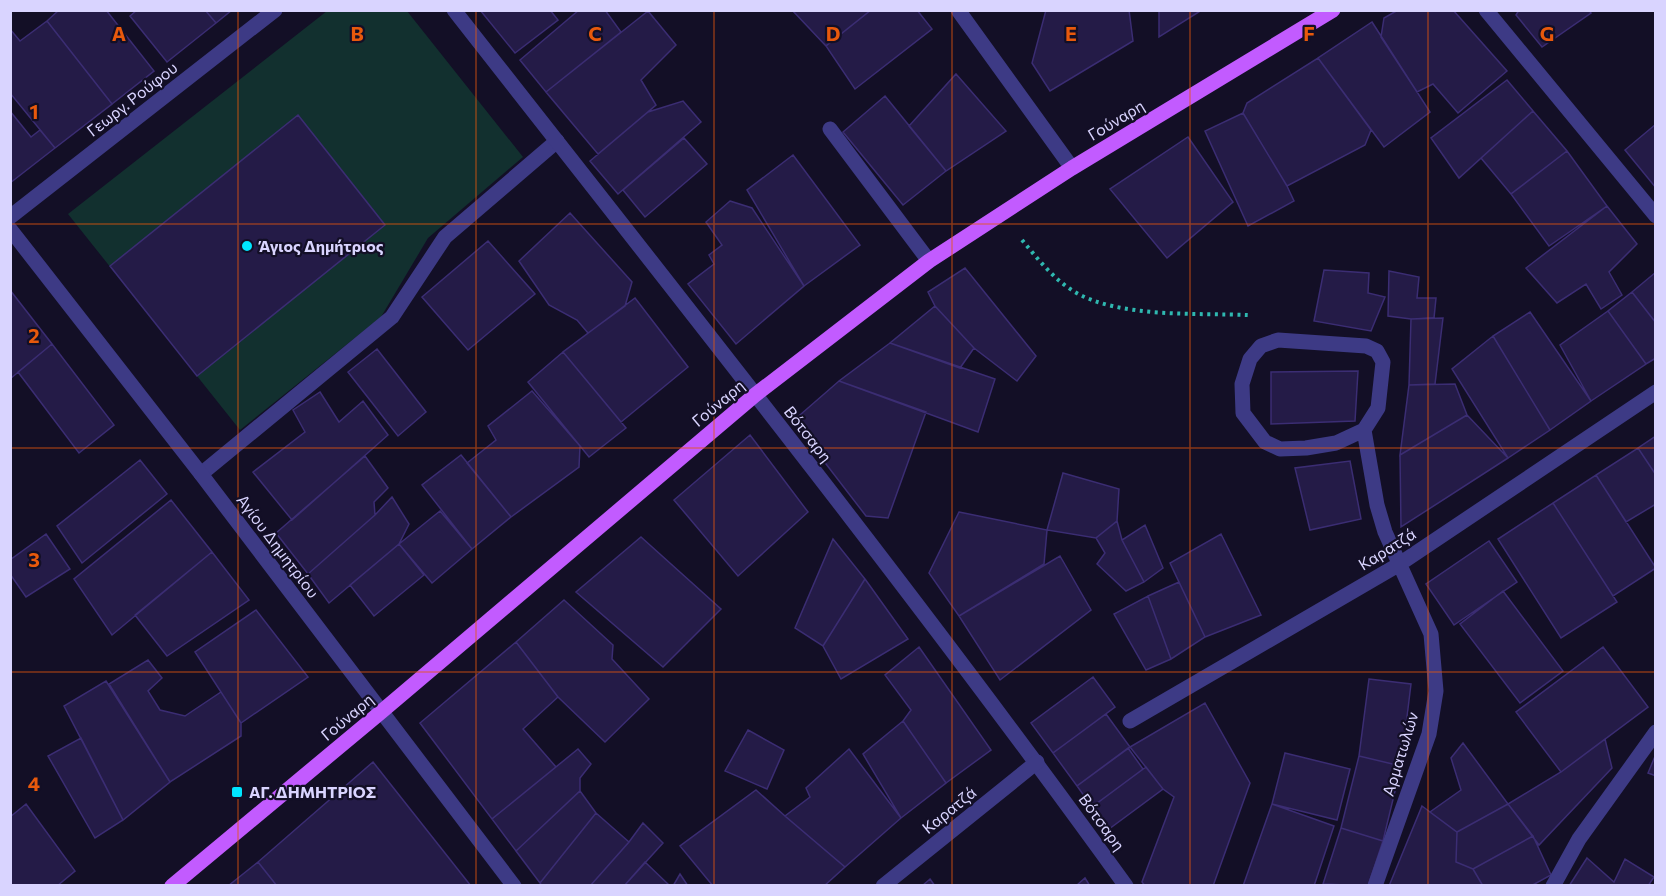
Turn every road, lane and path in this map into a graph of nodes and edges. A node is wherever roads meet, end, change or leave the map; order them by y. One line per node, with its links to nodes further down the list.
1 (275, 10): 11 (street, Γεωργ. Ρούφου)
2 (454, 10): 7 (street, Βότσαρη)
3 (958, 10): 8 (street)
4 (1333, 10): 8 (main road, Γούναρη)
5 (1486, 10): 10 (street)
6 (830, 129): 13 (street)
7 (557, 141): 16 (street, Βότσαρη); 18 (street)
8 (1072, 168): 9 (main road, Γούναρη)
9 (1000, 214): 13 (main road, Γούναρη); 14 (path)
10 (1656, 216)
11 (10, 217)
12 (10, 229): 18 (street, Αγίου Δημητρίου)
13 (928, 261): 16 (main road, Γούναρη)
14 (1269, 343): 17 (street); 17 (street)
15 (1656, 392): 19 (street, Καρατζά)
16 (755, 395): 20 (main road, Γούναρη); 23 (street, Βότσαρη)
17 (1364, 430): 19 (street, Αρματωλών)
18 (201, 474): 20 (street, Αγίου Δημητρίου)
19 (1398, 565): 21 (street, Καρατζά); 28 (street, Αρματωλών)
20 (381, 712): 24 (main road, Γούναρη); 25 (street, Αγίου Δημητρίου)
21 (1130, 721)
22 (1656, 732): 29 (street)
23 (1037, 762): 26 (street, Καρατζά); 27 (street, Βότσαρη)
24 (172, 885)
25 (514, 885)
26 (883, 885)
27 (1126, 885)
28 (1375, 885)
29 (1554, 885)

